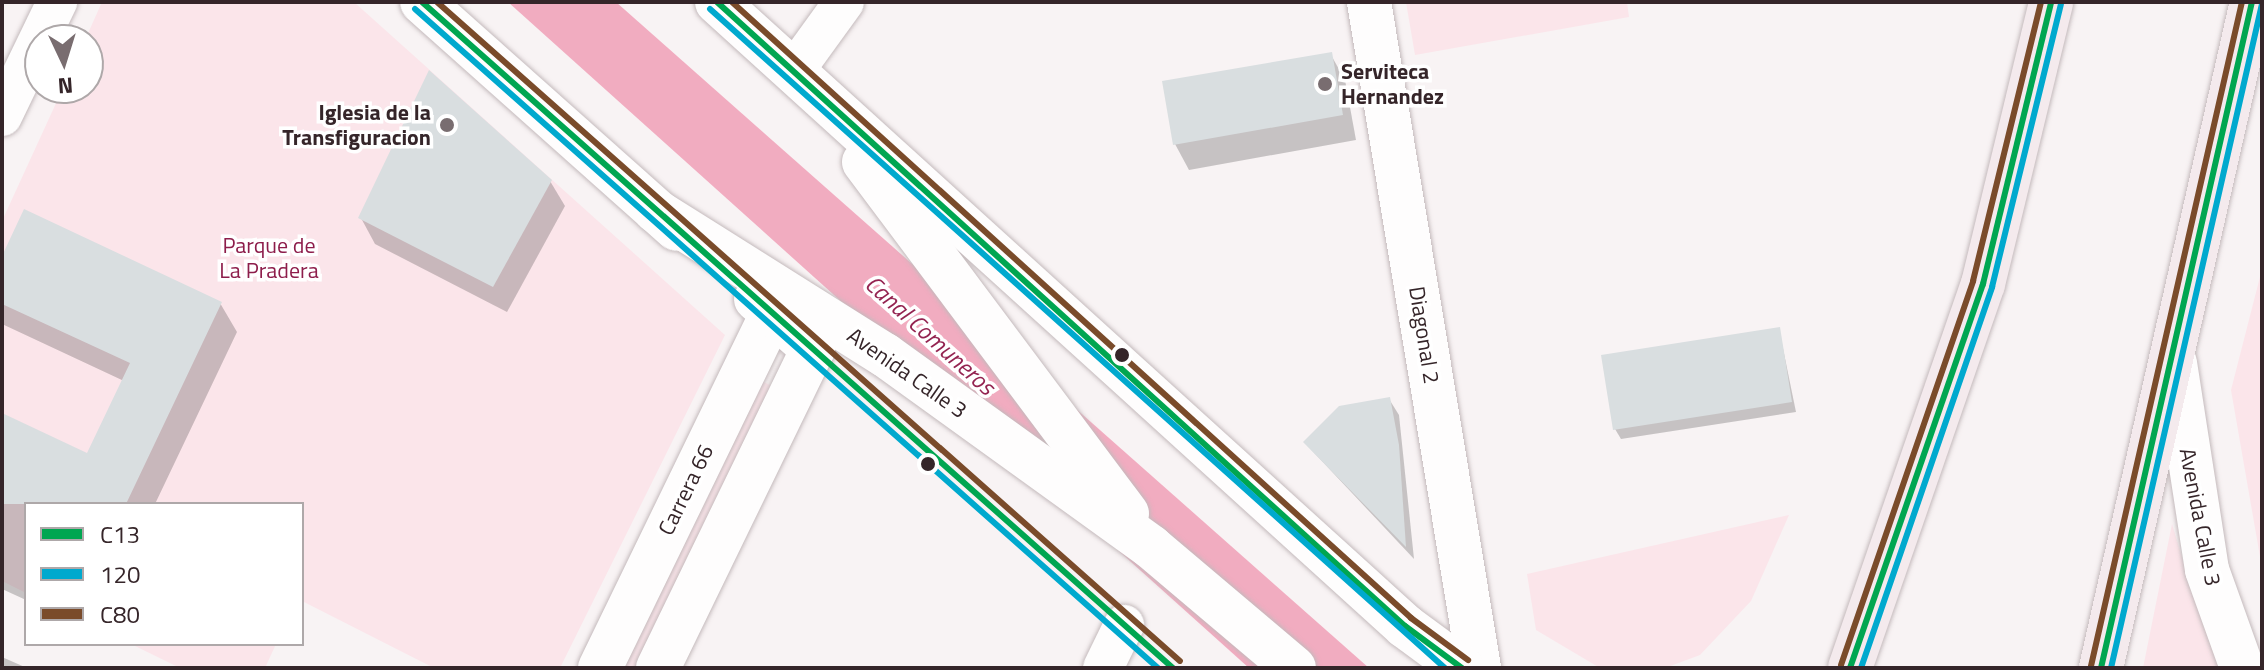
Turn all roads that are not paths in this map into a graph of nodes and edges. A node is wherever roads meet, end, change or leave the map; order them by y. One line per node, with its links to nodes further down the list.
1 (57, 2): 9 (street)
2 (422, 2): 10 (main road, Avenida Calle 3)
3 (717, 2): 8 (main road, Avenida Calle 3)
4 (844, 2): 8 (street)
5 (1369, 2): 20 (main road, Diagonal 2)
6 (2051, 2): 21 (main road)
7 (2252, 2): 12 (main road)
8 (794, 71): 13 (main road, Avenida Calle 3); 19 (main road, Avenida Calle 3)
9 (2, 116)
10 (656, 211): 11 (main road, Avenida Calle 3); 13 (main road, Avenida Calle 3)
11 (772, 313): 15 (main road, Carrera 66); 16 (main road, Avenida Calle 3)
12 (2175, 363): 22 (main road); 23 (main road, Avenida Calle 3)
13 (1151, 547): 18 (main road, Avenida Calle 3)
14 (1124, 625): 17 (street)
15 (600, 668)
16 (658, 668)
17 (1103, 668)
18 (1294, 668)
19 (1462, 668)
20 (1479, 668)
21 (1850, 668)
22 (2101, 668)
23 (2242, 668)

